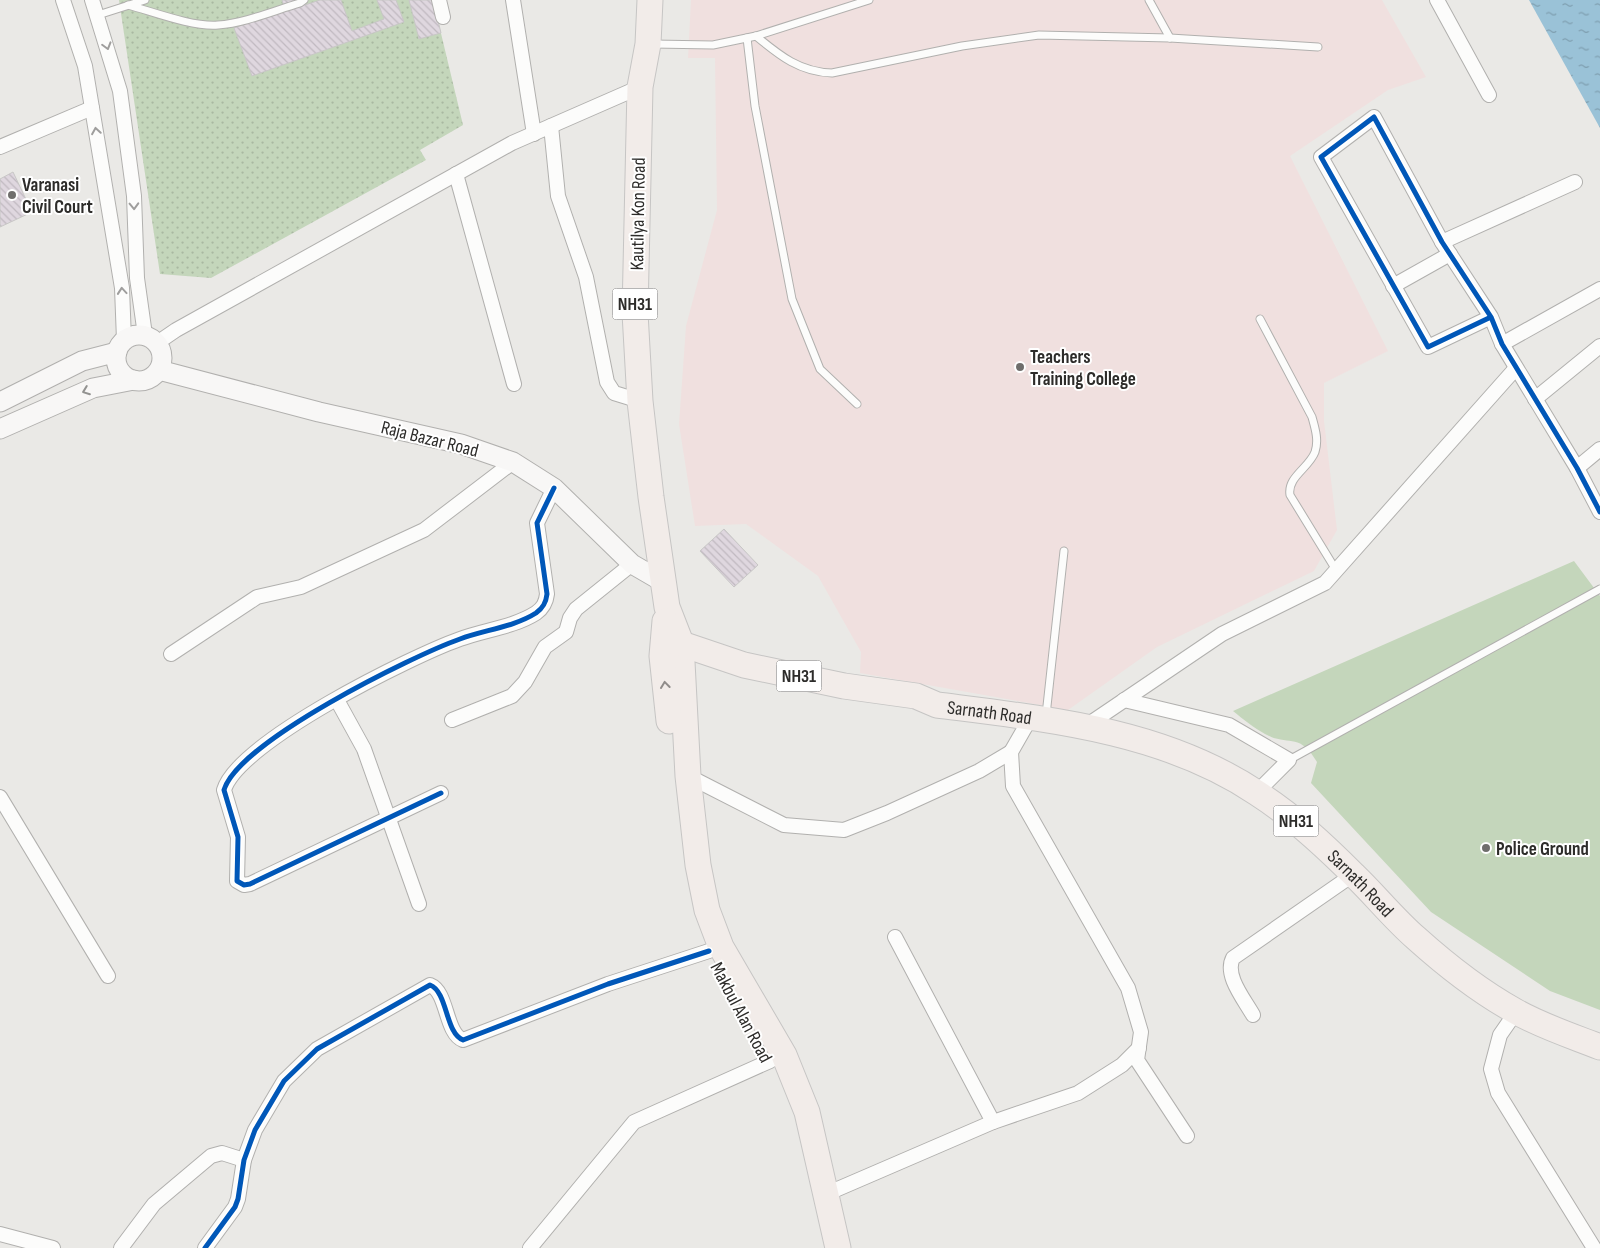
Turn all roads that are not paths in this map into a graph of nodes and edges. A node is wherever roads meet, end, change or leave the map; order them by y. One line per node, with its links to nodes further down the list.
1 (63, 0): 21 (street)
2 (92, 0): 12 (street)
3 (144, 0): 11 (lane)
4 (304, 0): 11 (lane)
5 (439, 0): 13 (street)
6 (513, 0): 23 (street)
7 (650, 0): 17 (highway, Kautilya Kon Road / NH31)
8 (869, 0): 14 (lane)
9 (1149, 0): 16 (lane)
10 (1437, 0): 20 (street)
11 (128, 5): 12 (lane)
12 (98, 15): 32 (street, one-way to 32)
13 (443, 17)
14 (756, 36): 15 (lane); 16 (lane)
15 (747, 38): 17 (lane); 43 (lane)
16 (1170, 38): 18 (lane)
17 (648, 44): 19 (highway, Kautilya Kon Road / NH31)
18 (1318, 47)
19 (640, 87): 22 (street); 41 (highway, Kautilya Kon Road / NH31)
20 (1489, 96)
21 (92, 108): 24 (street); 34 (street, one-way to 21)
22 (551, 126): 23 (street); 41 (street)
23 (534, 134): 25 (street)
24 (0, 147)
25 (456, 174): 32 (street); 39 (street)
26 (1576, 182): 27 (street)
27 (1446, 248): 28 (street); 28 (street); 30 (street)
28 (1393, 286): 30 (street)
29 (1600, 290): 33 (street)
30 (1490, 317): 33 (street)
31 (1260, 319): 52 (lane)
32 (151, 339): 34 (street); 37 (street)
33 (1502, 344): 36 (street)
34 (121, 346): 38 (street); 42 (street)
35 (1600, 346): 40 (street)
36 (1516, 368): 40 (street); 52 (street)
37 (159, 370): 38 (street); 46 (street, Raja Bazar Road)
38 (134, 380): 44 (street, one-way to 44)
39 (514, 384)
40 (1535, 399): 47 (street)
41 (640, 401): 53 (highway, Kautilya Kon Road / NH31)
42 (0, 402)
43 (857, 404)
44 (0, 429)
45 (1600, 449): 47 (street)
46 (513, 462): 48 (street, Raja Bazar Road); 56 (street)
47 (1576, 468): 49 (street)
48 (554, 488): 51 (street, Raja Bazar Road); 57 (street)
49 (1600, 512)
50 (1064, 551): 59 (lane)
51 (632, 564): 53 (street, Raja Bazar Road); 60 (street)
52 (1336, 570): 58 (street)
53 (664, 582): 55 (highway, Kautilya Kon Road / NH31)
54 (1600, 589): 63 (lane)
55 (672, 649): 59 (highway, Sarnath Road / NH31); 64 (highway, Makbul Alan Road); 72 (highway, Makbul Alan Road, one-way to 55)
56 (171, 654)
57 (337, 700): 68 (street); 68 (street)
58 (1124, 700): 61 (street); 63 (street)
59 (1038, 718): 61 (highway, Sarnath Road / NH31); 62 (street)
60 (452, 720)
61 (1086, 726): 66 (highway, Sarnath Road / NH31)
62 (1011, 752): 64 (street); 77 (street)
63 (1289, 760): 66 (street)
64 (688, 776): 82 (highway, Makbul Alan Road)
65 (441, 792): 68 (street)
66 (1257, 792): 69 (highway, Sarnath Road / NH31)
67 (0, 797): 73 (street)
68 (390, 817): 70 (street)
69 (1354, 874): 74 (highway, Sarnath Road / NH31); 75 (street)
70 (419, 904)
71 (895, 937): 79 (street)
72 (709, 951): 78 (highway, Makbul Alan Road); 81 (street)
73 (108, 976)
74 (1516, 1012): 76 (highway, Sarnath Road / NH31); 90 (street)
75 (1253, 1014)
76 (1600, 1046)
77 (1139, 1048): 79 (street); 80 (street)
78 (770, 1061): 87 (street); 88 (highway, Makbul Alan Road)
79 (993, 1122): 82 (street)
80 (1187, 1136)
81 (244, 1160): 85 (street); 86 (street)
82 (826, 1194): 89 (highway, Makbul Alan Road)
83 (0, 1234): 84 (street)
84 (53, 1248)
85 (121, 1248)
86 (205, 1248)
87 (530, 1248)
88 (822, 1248)
89 (838, 1248)
90 (1594, 1248)

